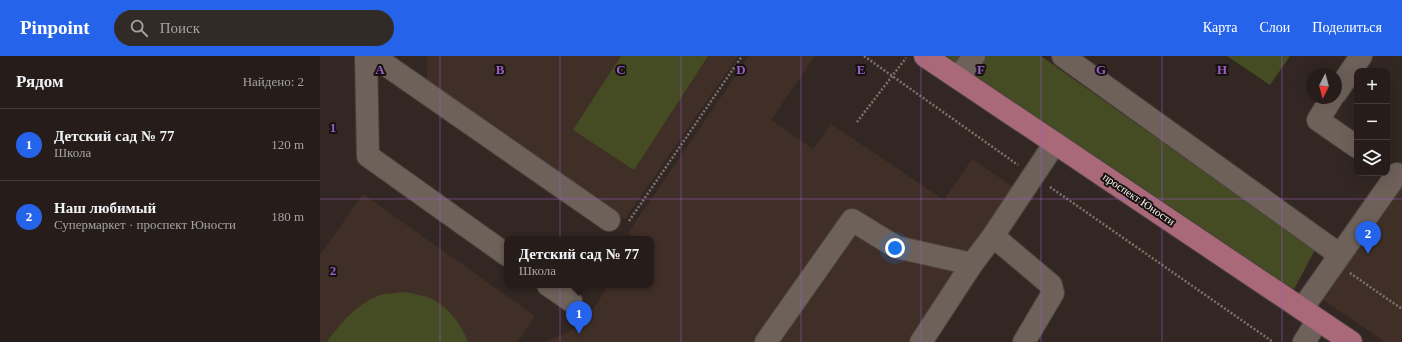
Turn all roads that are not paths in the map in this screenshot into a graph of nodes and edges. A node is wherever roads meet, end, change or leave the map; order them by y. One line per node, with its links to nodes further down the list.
1 (366, 56): 15 (lane)
2 (373, 56): 13 (lane)
3 (925, 56): 7 (main road, проспект Юности)
4 (974, 56): 7 (lane)
5 (1063, 56): 16 (lane)
6 (1361, 56): 8 (lane)
7 (958, 78): 10 (main road, проспект Юности)
8 (1342, 84)
9 (1328, 104): 11 (lane)
10 (1056, 143): 14 (lane); 20 (main road, проспект Юности)
11 (1354, 145)
12 (1395, 173): 16 (lane)
13 (609, 220)
14 (993, 236): 17 (lane); 23 (lane)
15 (504, 253)
16 (1337, 259): 20 (lane)
17 (972, 264): 21 (lane); 22 (lane)
18 (552, 288): 19 (lane)
19 (571, 301)
20 (1310, 314): 24 (lane); 25 (main road, проспект Юности)
21 (766, 342)
22 (921, 342)
23 (1024, 342)
24 (1304, 342)
25 (1351, 342)

